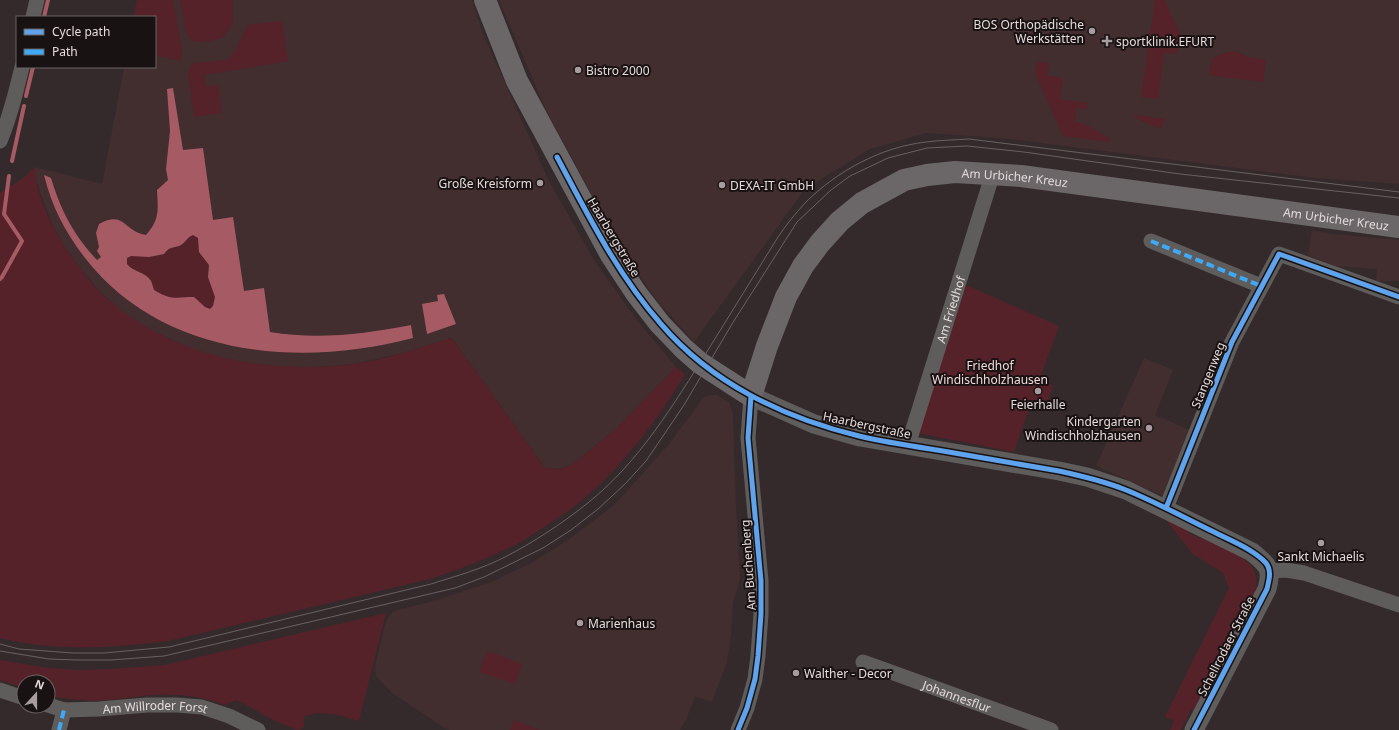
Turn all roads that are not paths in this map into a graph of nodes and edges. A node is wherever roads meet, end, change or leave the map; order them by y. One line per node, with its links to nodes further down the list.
1 (37, 0): 3 (street)
2 (485, 0): 11 (main road, Haarbergstraße)
3 (33, 16)
4 (22, 68): 5 (street)
5 (0, 141)
6 (993, 173): 7 (main road, Am Urbicher Kreuz); 11 (main road, Am Urbicher Kreuz); 12 (street, Am Friedhof)
7 (1399, 227)
8 (1151, 241): 9 (street)
9 (1261, 286): 10 (street, Stangenweg); 13 (street, Stangenweg)
10 (1399, 297)
11 (750, 396): 12 (street, Haarbergstraße); 23 (street, Am Buchenberg)
12 (908, 445): 13 (street, Haarbergstraße)
13 (1166, 508): 14 (street, Haarbergstraße)
14 (1270, 570): 15 (street); 25 (street, Schellrodaer Straße)
15 (1399, 605)
16 (863, 662): 24 (street, Johannesflur)
17 (0, 690): 18 (street)
18 (16, 695)
19 (56, 708): 20 (street, Am Willroder Forst)
20 (64, 710): 21 (street); 22 (street, Am Willroder Forst)
21 (59, 730)
22 (258, 730)
23 (738, 730)
24 (1051, 730)
25 (1194, 730)

